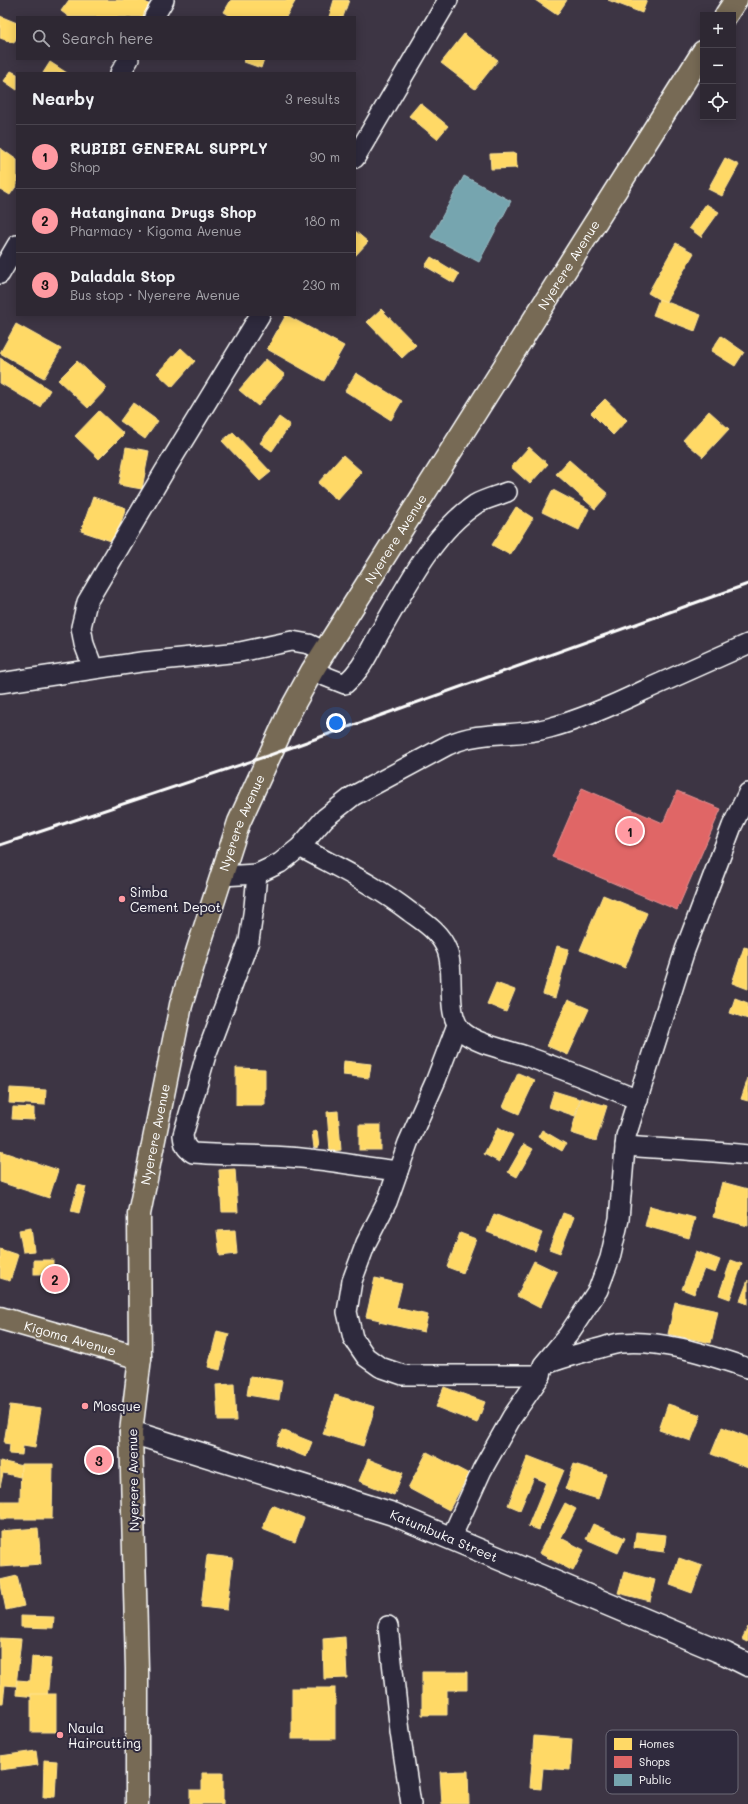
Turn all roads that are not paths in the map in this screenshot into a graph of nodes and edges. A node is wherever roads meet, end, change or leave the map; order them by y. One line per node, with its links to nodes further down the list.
1 (164, 0): 5 (street)
2 (448, 0): 9 (street)
3 (736, 0): 4 (main road)
4 (728, 12)
5 (155, 16)
6 (700, 57): 15 (main road, Nyerere Avenue)
7 (127, 60): 8 (street)
8 (121, 72)
9 (356, 156)
10 (16, 247): 11 (street)
11 (0, 274)
12 (259, 316): 16 (street)
13 (507, 492): 17 (street)
14 (748, 644): 20 (street)
15 (324, 651): 16 (street); 17 (main road, Nyerere Avenue)
16 (93, 668): 18 (street)
17 (312, 671): 22 (main road, Nyerere Avenue)
18 (0, 683)
19 (748, 793): 24 (street)
20 (300, 847): 21 (street); 23 (street)
21 (257, 874): 22 (street); 27 (street)
22 (222, 876): 29 (main road, Nyerere Avenue)
23 (457, 1025): 24 (street); 27 (street)
24 (638, 1100): 25 (street)
25 (625, 1146): 26 (street); 31 (street)
26 (748, 1155)
27 (398, 1171): 31 (street)
28 (0, 1318): 29 (main road, Kigoma Avenue)
29 (140, 1358): 32 (main road, Nyerere Avenue)
30 (748, 1368): 31 (street)
31 (542, 1370): 33 (street)
32 (131, 1432): 33 (main road, Katumbuka Street); 36 (main road, Nyerere Avenue)
33 (451, 1538): 35 (main road, Katumbuka Street)
34 (388, 1626): 37 (street)
35 (748, 1665)
36 (137, 1804)
37 (411, 1804)

